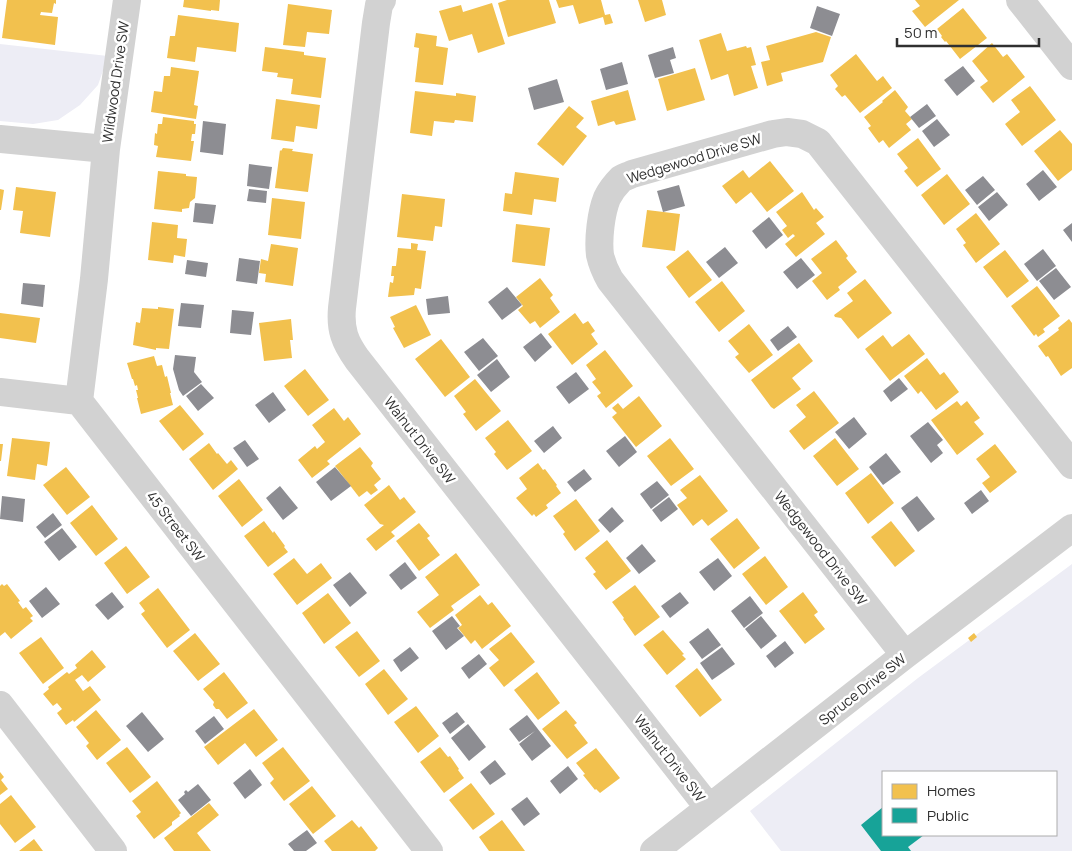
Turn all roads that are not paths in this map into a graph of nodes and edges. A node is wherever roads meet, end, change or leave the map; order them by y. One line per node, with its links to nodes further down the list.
1 (127, 0): 6 (street, Wildwood Drive SW)
2 (382, 0): 13 (street, Walnut Drive SW)
3 (1020, 0): 4 (street)
4 (1072, 66)
5 (0, 139): 6 (street, Wildwood Drive SW)
6 (106, 149): 8 (street)
7 (0, 392): 8 (street)
8 (79, 401): 15 (street, 45 Street SW)
9 (1072, 466): 11 (street, Wedgewood Drive SW)
10 (1072, 528): 11 (street, Spruce Drive SW)
11 (905, 655): 13 (street, Spruce Drive SW)
12 (0, 706): 14 (street)
13 (709, 808): 16 (street, Spruce Drive SW)
14 (113, 851)
15 (429, 851)
16 (654, 851)

